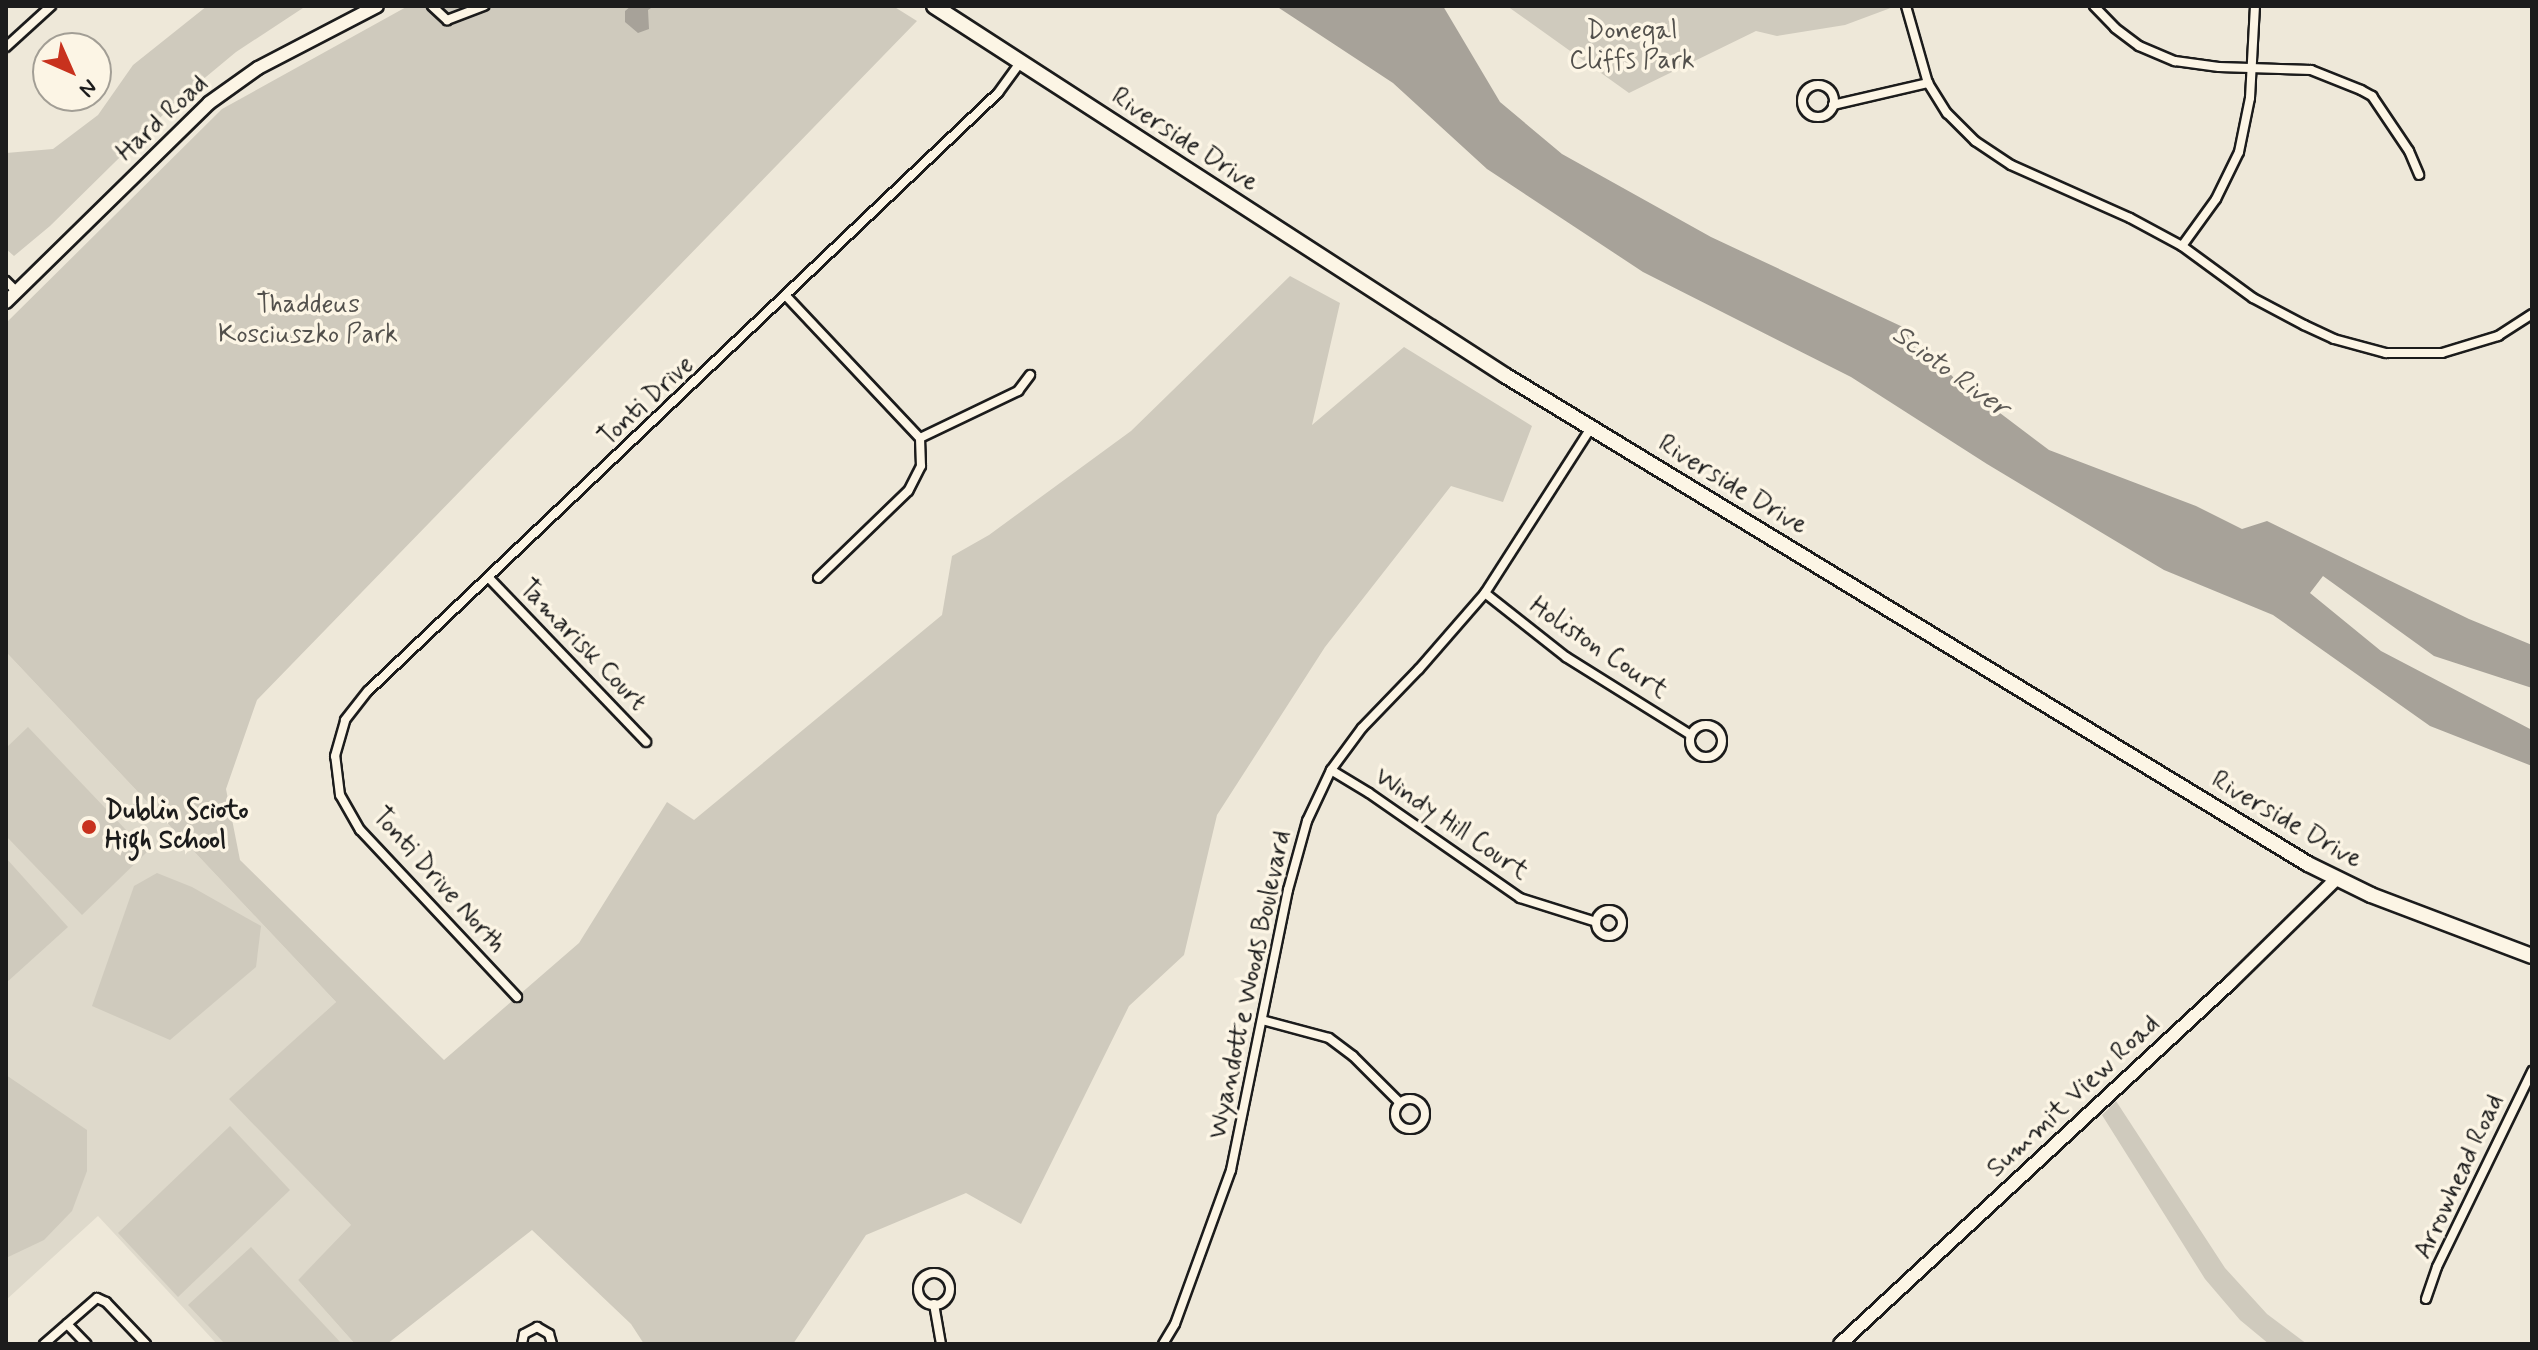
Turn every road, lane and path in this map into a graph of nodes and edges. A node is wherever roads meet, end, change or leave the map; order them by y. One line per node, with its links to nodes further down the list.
1 (51, 6): 9 (street)
2 (377, 6): 17 (street, Hard Road)
3 (432, 6): 4 (street)
4 (484, 6)
5 (934, 6): 10 (main road, Riverside Drive)
6 (1906, 6): 12 (street)
7 (2094, 6): 11 (street)
8 (2255, 6): 11 (street)
9 (6, 47)
10 (1020, 63): 18 (street, Tonti Drive); 22 (main road, Riverside Drive)
11 (2252, 68): 14 (street); 15 (street)
12 (1928, 83): 13 (street); 15 (street)
13 (1833, 105)
14 (2419, 175)
15 (2182, 246): 20 (street)
16 (6, 281): 17 (street)
17 (17, 292): 19 (street, Hard Road)
18 (787, 297): 23 (street); 24 (street, Tonti Drive)
19 (6, 302)
20 (2532, 314)
21 (1030, 375): 23 (street)
22 (1591, 428): 26 (street, Wyandotte Woods Boulevard); 31 (main road, Riverside Drive)
23 (920, 438): 25 (street)
24 (489, 578): 28 (street, Tamarisk Court); 30 (street, Tonti Drive)
25 (818, 578)
26 (1485, 593): 27 (street, Holiston Court); 29 (street, Wyandotte Woods Boulevard)
27 (1691, 735)
28 (646, 742)
29 (1331, 770): 32 (street, Windy Hill Court); 35 (street, Wyandotte Woods Boulevard)
30 (339, 786): 34 (street, Tonti Drive North)
31 (2336, 879): 33 (main road, Riverside Drive); 48 (street, Summit View Road)
32 (1596, 922)
33 (2532, 956)
34 (517, 997)
35 (1262, 1020): 37 (street); 47 (street, Wyandotte Woods Boulevard)
36 (2532, 1071): 38 (street, Arrowhead Road)
37 (1400, 1103)
38 (2426, 1299)
39 (934, 1304): 46 (street)
40 (67, 1324): 41 (street); 42 (street); 43 (street)
41 (44, 1344)
42 (86, 1344)
43 (146, 1344)
44 (522, 1344): 45 (street)
45 (552, 1344)
46 (941, 1344)
47 (1163, 1344)
48 (1840, 1344)

